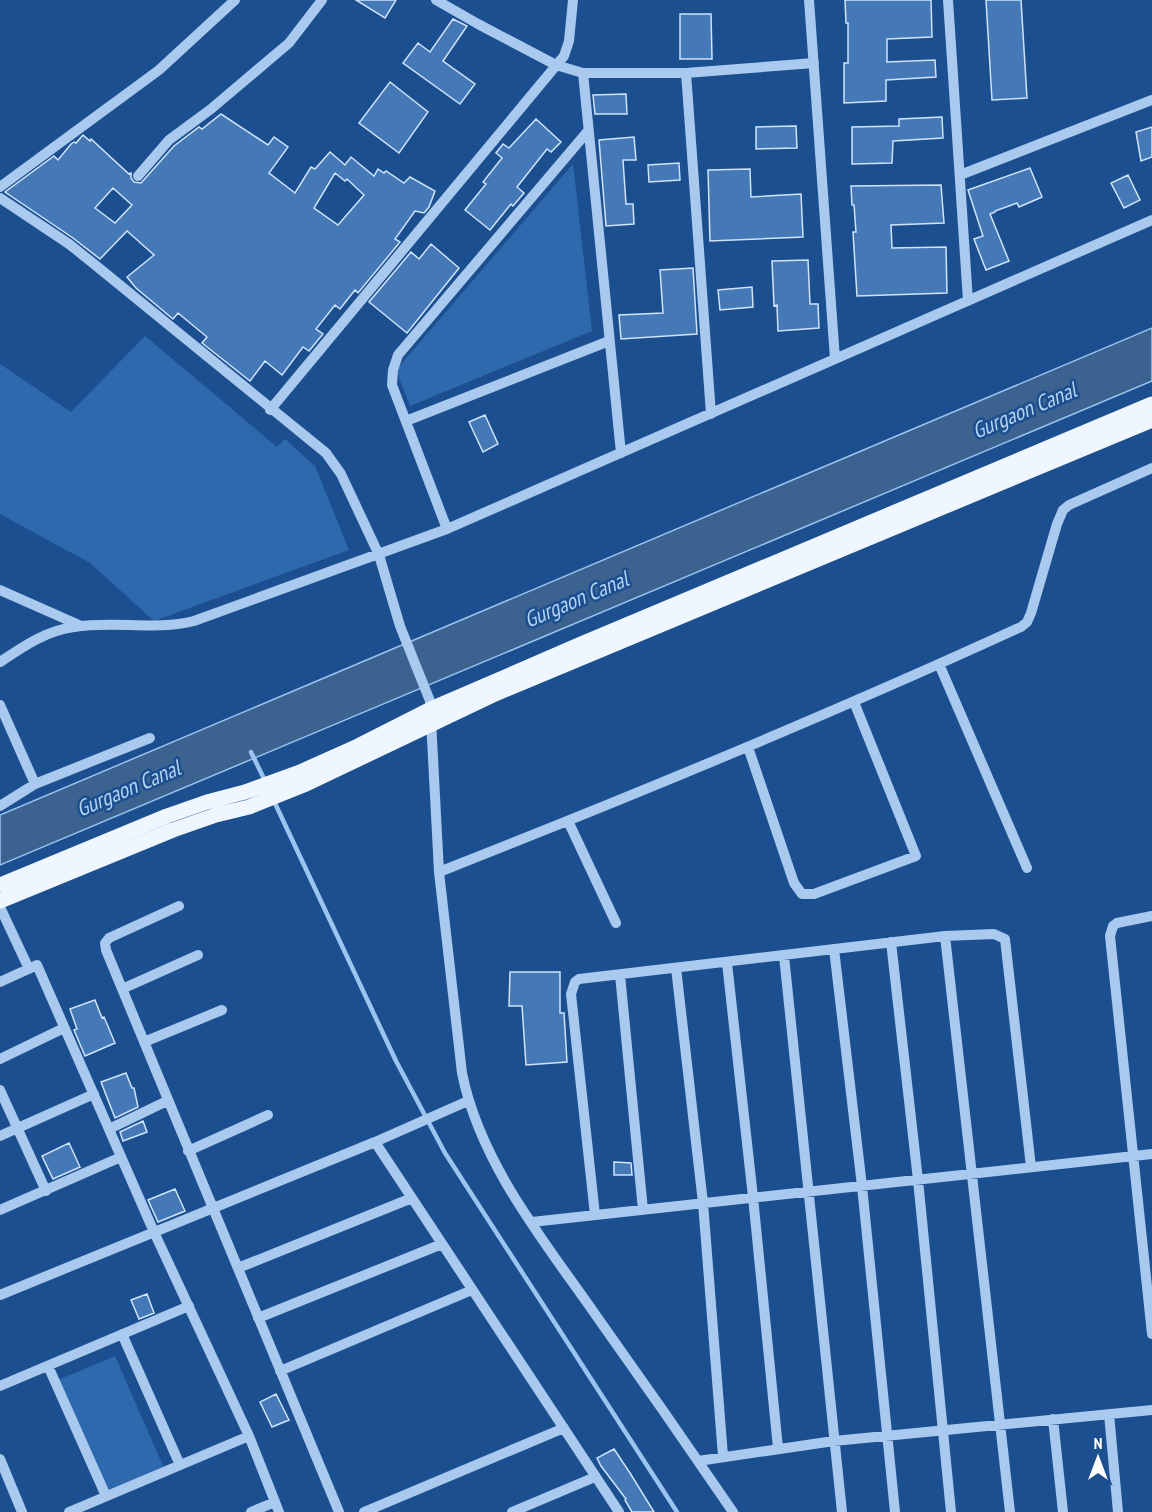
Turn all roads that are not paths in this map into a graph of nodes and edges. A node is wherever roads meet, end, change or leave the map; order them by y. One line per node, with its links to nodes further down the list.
1 (236, 0): 15 (street)
2 (322, 0): 14 (street)
3 (436, 0): 8 (street)
4 (573, 0): 8 (street)
5 (809, 0): 7 (street)
6 (948, 0): 13 (street)
7 (814, 63): 10 (street); 20 (street)
8 (556, 65): 9 (street); 22 (street)
9 (582, 73): 10 (street); 12 (street)
10 (687, 73): 23 (street)
11 (1152, 100): 13 (street)
12 (588, 131): 19 (street); 24 (street)
13 (960, 175): 18 (street)
14 (138, 176)
15 (0, 187)
16 (0, 198): 22 (street)
17 (1152, 220): 18 (street)
18 (968, 301): 20 (street)
19 (609, 341): 24 (street); 26 (street)
20 (835, 359): 23 (street)
21 (1152, 404): 36 (main road)
22 (270, 410): 29 (street)
23 (711, 414): 26 (street)
24 (405, 420): 28 (street)
25 (1152, 420): 36 (main road)
26 (621, 453): 28 (street)
27 (1152, 468): 33 (street)
28 (447, 529): 29 (street)
29 (379, 555): 31 (street); 36 (street)
30 (0, 590): 31 (street)
31 (82, 626): 32 (street)
32 (0, 662)
33 (939, 664): 34 (street); 43 (street)
34 (854, 702): 38 (street); 38 (street)
35 (0, 705): 39 (street)
36 (430, 709): 40 (main road); 44 (street)
37 (150, 738): 39 (street)
38 (748, 747): 42 (street)
39 (36, 784): 41 (street)
40 (247, 799): 45 (main road); 46 (main road)
41 (0, 806)
42 (568, 821): 44 (street); 50 (street)
43 (1027, 868)
44 (439, 872): 69 (street)
45 (0, 885)
46 (0, 901)
47 (179, 906): 61 (street)
48 (0, 907): 58 (street)
49 (1152, 915): 77 (street)
50 (616, 923)
51 (945, 936): 52 (street); 79 (street); 80 (street)
52 (891, 942): 53 (street); 81 (street)
53 (834, 949): 55 (street); 82 (street)
54 (198, 955): 61 (street)
55 (784, 956): 56 (street); 84 (street)
56 (727, 963): 57 (street); 85 (street)
57 (676, 968): 59 (street); 87 (street)
58 (29, 969): 60 (street); 63 (street)
59 (620, 975): 89 (street); 91 (street)
60 (0, 982)
61 (122, 989): 64 (street)
62 (222, 1010): 64 (street)
63 (64, 1028): 65 (street); 67 (street)
64 (144, 1042): 68 (street)
65 (0, 1059)
66 (0, 1090): 71 (street)
67 (94, 1094): 71 (street); 72 (street)
68 (167, 1101): 72 (street); 75 (street)
69 (468, 1101): 74 (street); 92 (street)
70 (268, 1115): 75 (street)
71 (18, 1128): 73 (street); 83 (street)
72 (108, 1129): 78 (street)
73 (0, 1136)
74 (375, 1142): 86 (street); 88 (street)
75 (188, 1151): 88 (street)
76 (1152, 1154): 77 (street)
77 (1132, 1156): 79 (street); 101 (street)
78 (121, 1157): 83 (street); 93 (street)
79 (1031, 1167): 80 (street)
80 (972, 1173): 81 (street); 108 (street)
81 (918, 1180): 82 (street); 110 (street)
82 (862, 1186): 84 (street); 112 (street)
83 (46, 1191): 90 (street)
84 (808, 1192): 85 (street); 113 (street)
85 (753, 1197): 87 (street); 114 (street)
86 (412, 1198): 94 (street); 95 (street)
87 (703, 1203): 89 (street); 115 (street)
88 (213, 1208): 93 (street); 95 (street)
89 (643, 1209): 91 (street)
90 (0, 1210)
91 (596, 1215): 92 (street)
92 (532, 1222): 117 (street)
93 (154, 1232): 97 (street); 98 (street)
94 (442, 1244): 96 (street); 99 (street)
95 (238, 1268): 99 (street)
96 (472, 1290): 103 (street); 109 (street)
97 (0, 1295)
98 (189, 1306): 100 (street); 111 (street)
99 (258, 1318): 103 (street)
100 (122, 1334): 102 (street); 118 (street)
101 (1152, 1334)
102 (48, 1366): 104 (street); 120 (street)
103 (280, 1371): 125 (street)
104 (0, 1386)
105 (1152, 1410): 106 (street)
106 (1109, 1414): 107 (street); 135 (street)
107 (1053, 1419): 108 (street); 134 (street)
108 (1001, 1425): 110 (street); 133 (street)
109 (564, 1428): 119 (street); 126 (street)
110 (943, 1432): 112 (street); 132 (street)
111 (249, 1436): 118 (street); 121 (street)
112 (888, 1437): 113 (street); 131 (street)
113 (834, 1441): 114 (street); 130 (street)
114 (778, 1448): 115 (street)
115 (723, 1456): 117 (street)
116 (0, 1459): 122 (street)
117 (698, 1461): 129 (street)
118 (180, 1466): 120 (street)
119 (596, 1477): 127 (street); 128 (street)
120 (106, 1496): 123 (street)
121 (277, 1507): 124 (street)
122 (22, 1512)
123 (69, 1512)
124 (251, 1512)
125 (339, 1512)
126 (364, 1512)
127 (512, 1512)
128 (619, 1512)
129 (733, 1512)
130 (842, 1512)
131 (895, 1512)
132 (951, 1512)
133 (1010, 1512)
134 (1063, 1512)
135 (1118, 1512)

